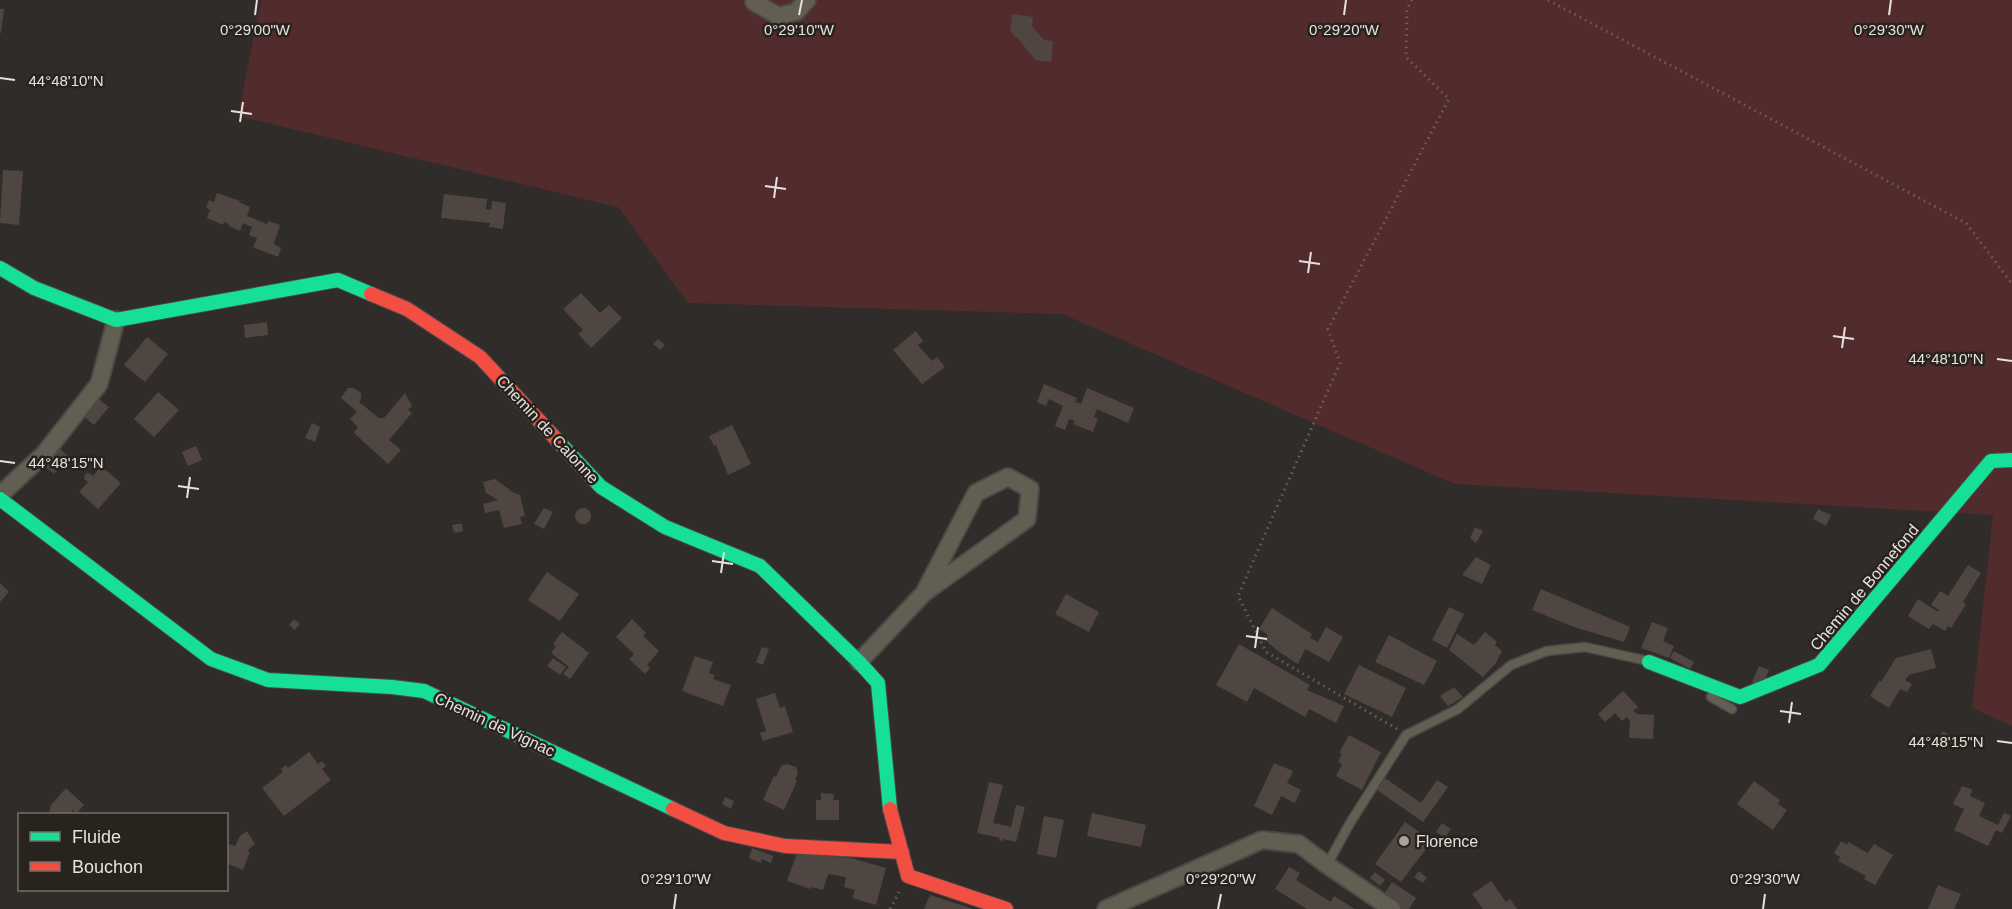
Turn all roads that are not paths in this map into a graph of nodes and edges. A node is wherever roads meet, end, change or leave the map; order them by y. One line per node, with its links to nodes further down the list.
1 (754, 0): 2 (street)
2 (807, 0)
3 (0, 268): 4 (street)
4 (116, 320): 6 (street); 8 (street, Chemin de Calonne)
5 (2012, 460): 9 (street, Chemin de Bonnefond)
6 (0, 497): 11 (street, Chemin de Vignac)
7 (924, 593): 7 (street); 8 (street)
8 (860, 662): 11 (street, Chemin de Calonne)
9 (1649, 662): 10 (lane); 12 (lane)
10 (1732, 709)
11 (902, 852): 13 (street)
12 (1327, 865): 14 (street); 15 (street)
13 (1006, 909)
14 (1106, 909)
15 (1392, 909)

